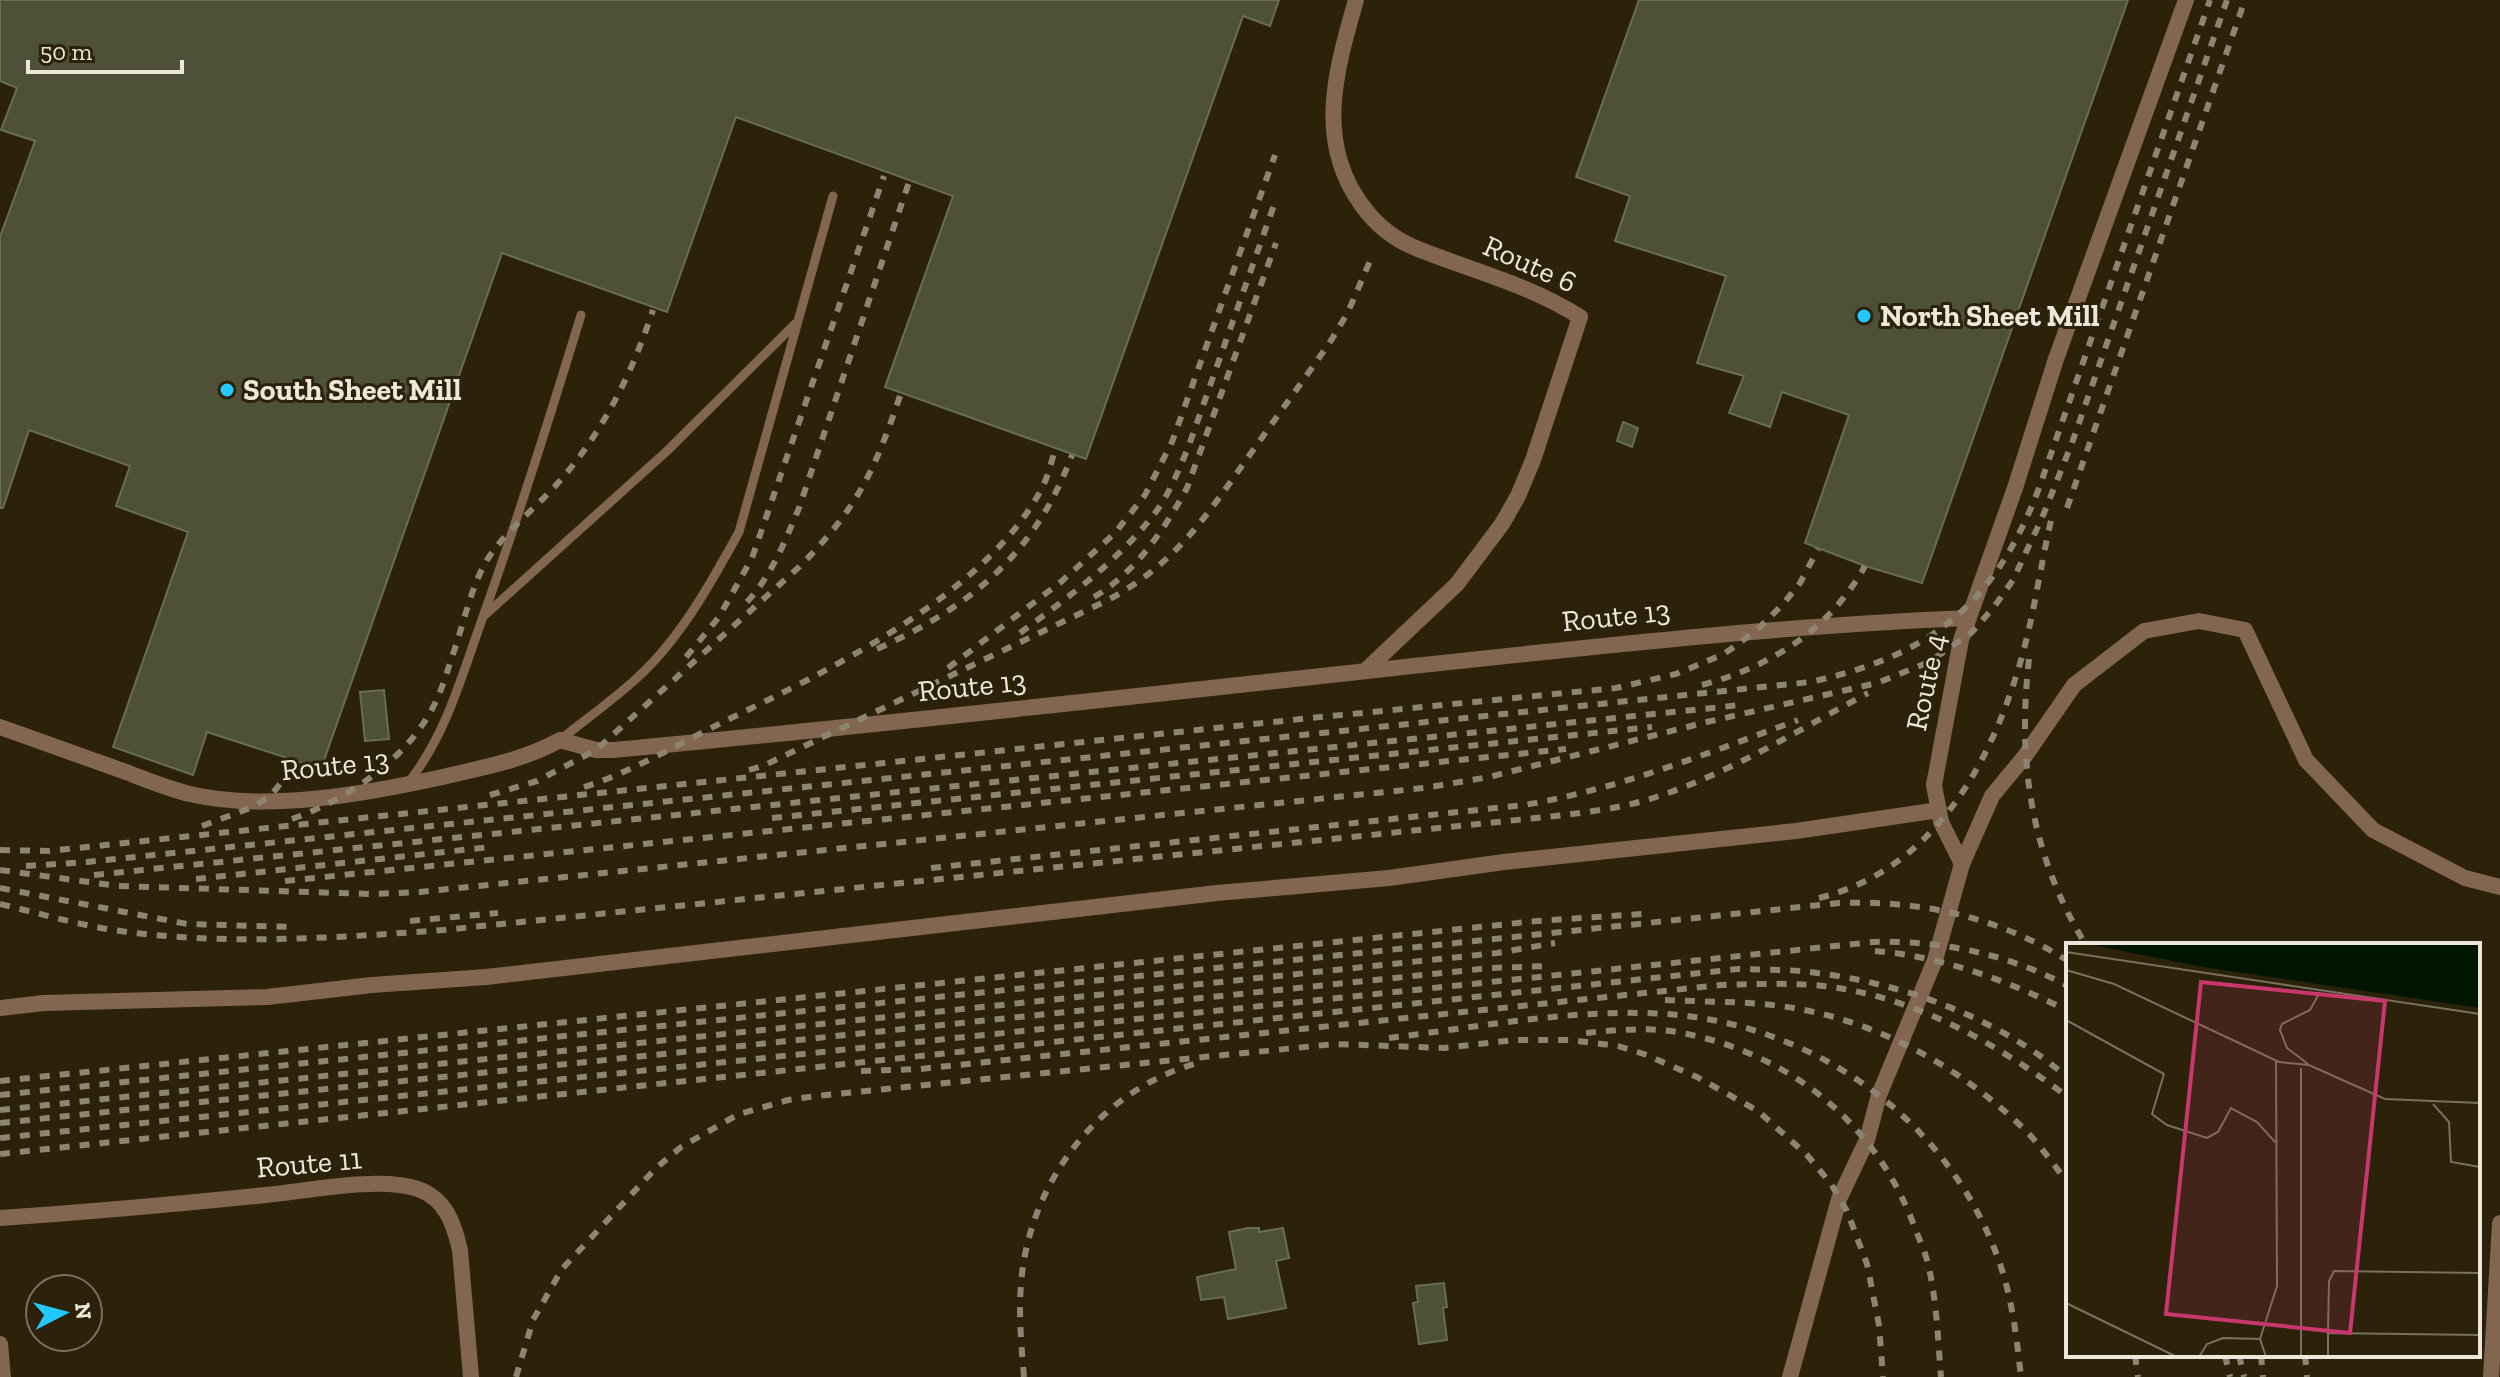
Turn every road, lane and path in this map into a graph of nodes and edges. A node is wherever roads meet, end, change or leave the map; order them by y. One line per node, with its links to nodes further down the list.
1 (1356, 0): 8 (street, Route 6)
2 (2186, 0): 7 (street, Route 4)
3 (833, 196): 5 (lane)
4 (581, 315): 6 (lane)
5 (798, 322): 6 (lane); 10 (lane)
6 (483, 617): 11 (lane)
7 (1969, 618): 8 (street, Route 13); 12 (street, Route 4)
8 (1365, 671): 10 (street, Route 13)
9 (0, 727): 11 (street, Route 13)
10 (560, 740): 11 (street, Route 13)
11 (406, 785)
12 (1939, 810): 13 (street, Route 4); 15 (street)
13 (1962, 864): 14 (street); 21 (street)
14 (2500, 887)
15 (0, 1008)
16 (0, 1218): 20 (street, Route 11)
17 (2500, 1223): 22 (street)
18 (0, 1344): 19 (street)
19 (3, 1377)
20 (471, 1377)
21 (1790, 1377)
22 (2491, 1377)

